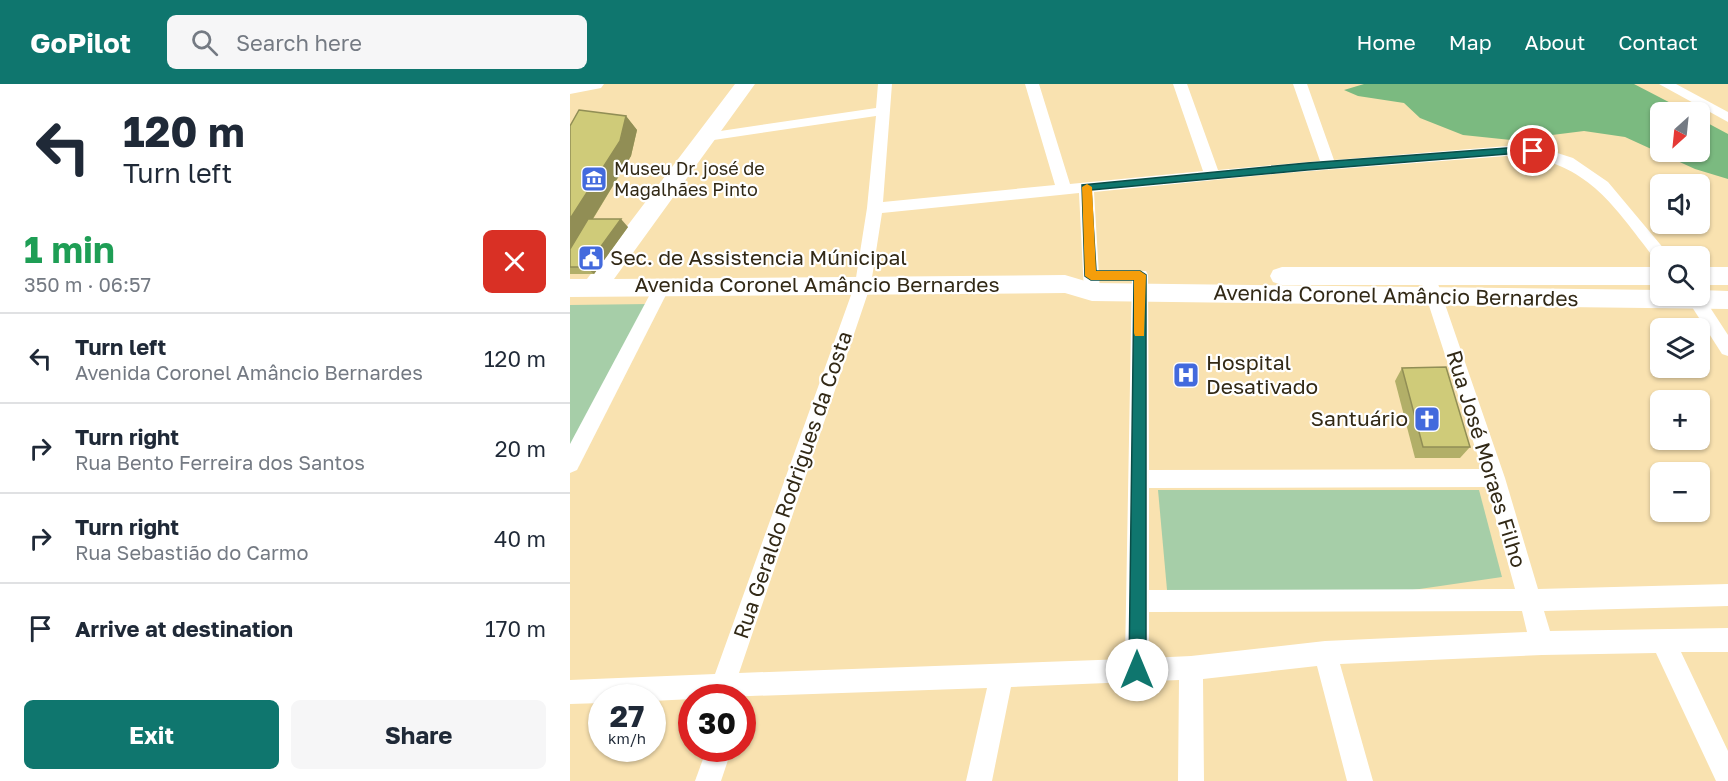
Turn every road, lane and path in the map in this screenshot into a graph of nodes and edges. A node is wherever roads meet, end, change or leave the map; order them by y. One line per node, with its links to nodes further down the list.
1 (594, 84): 8 (street)
2 (745, 84): 11 (street)
3 (885, 84): 9 (street, Rua Geraldo Rodrigues da Costa)
4 (1032, 84): 15 (street)
5 (1180, 84): 13 (street)
6 (1300, 84): 12 (street)
7 (1666, 84): 10 (street)
8 (570, 88)
9 (883, 111): 11 (street); 16 (street, Rua Geraldo Rodrigues da Costa)
10 (1728, 118)
11 (707, 137): 26 (street)
12 (1329, 165): 13 (street); 17 (street)
13 (1212, 175): 14 (street)
14 (1086, 188): 15 (street); 21 (street)
15 (1064, 190): 16 (street)
16 (875, 208): 20 (street, Rua Geraldo Rodrigues da Costa)
17 (1654, 246)
18 (1650, 276): 25 (street, Avenida Coronel Amâncio Bernardes)
19 (1728, 276): 23 (street, Avenida Coronel Amâncio Bernardes)
20 (863, 284): 21 (street, Avenida Coronel Amâncio Bernardes); 24 (street, Avenida Coronel Amâncio Bernardes); 45 (street, Rua Geraldo Rodrigues da Costa)
21 (1091, 284): 22 (street, Avenida Coronel Amâncio Bernardes)
22 (1140, 284): 25 (street, Avenida Coronel Amâncio Bernardes); 34 (street)
23 (1710, 285)
24 (662, 287): 26 (street, Avenida Coronel Amâncio Bernardes); 32 (street)
25 (1431, 287): 27 (street, Avenida Coronel Amâncio Bernardes); 33 (street, Rua José Moraes Filho)
26 (582, 288)
27 (1650, 290)
28 (1710, 295): 29 (street, Avenida Coronel Amâncio Bernardes)
29 (1728, 300)
30 (1705, 306): 31 (street)
31 (1728, 350)
32 (570, 464)
33 (1495, 478): 34 (street); 36 (street, Rua José Moraes Filho)
34 (1138, 479): 37 (street)
35 (1728, 595): 36 (street)
36 (1530, 600): 37 (street); 40 (street, Rua José Moraes Filho)
37 (1138, 602): 43 (street)
38 (1728, 640): 39 (street)
39 (1663, 641): 40 (street); 50 (street)
40 (1542, 643): 41 (street)
41 (1325, 653): 42 (street); 54 (street)
42 (1191, 668): 43 (street); 53 (street)
43 (1137, 670): 44 (street)
44 (1002, 675): 46 (street); 52 (street)
45 (736, 684)
46 (756, 689)
47 (678, 691): 48 (street)
48 (570, 692)
49 (715, 762): 51 (street)
50 (1728, 779)
51 (708, 781)
52 (979, 781)
53 (1191, 781)
54 (1360, 781)

